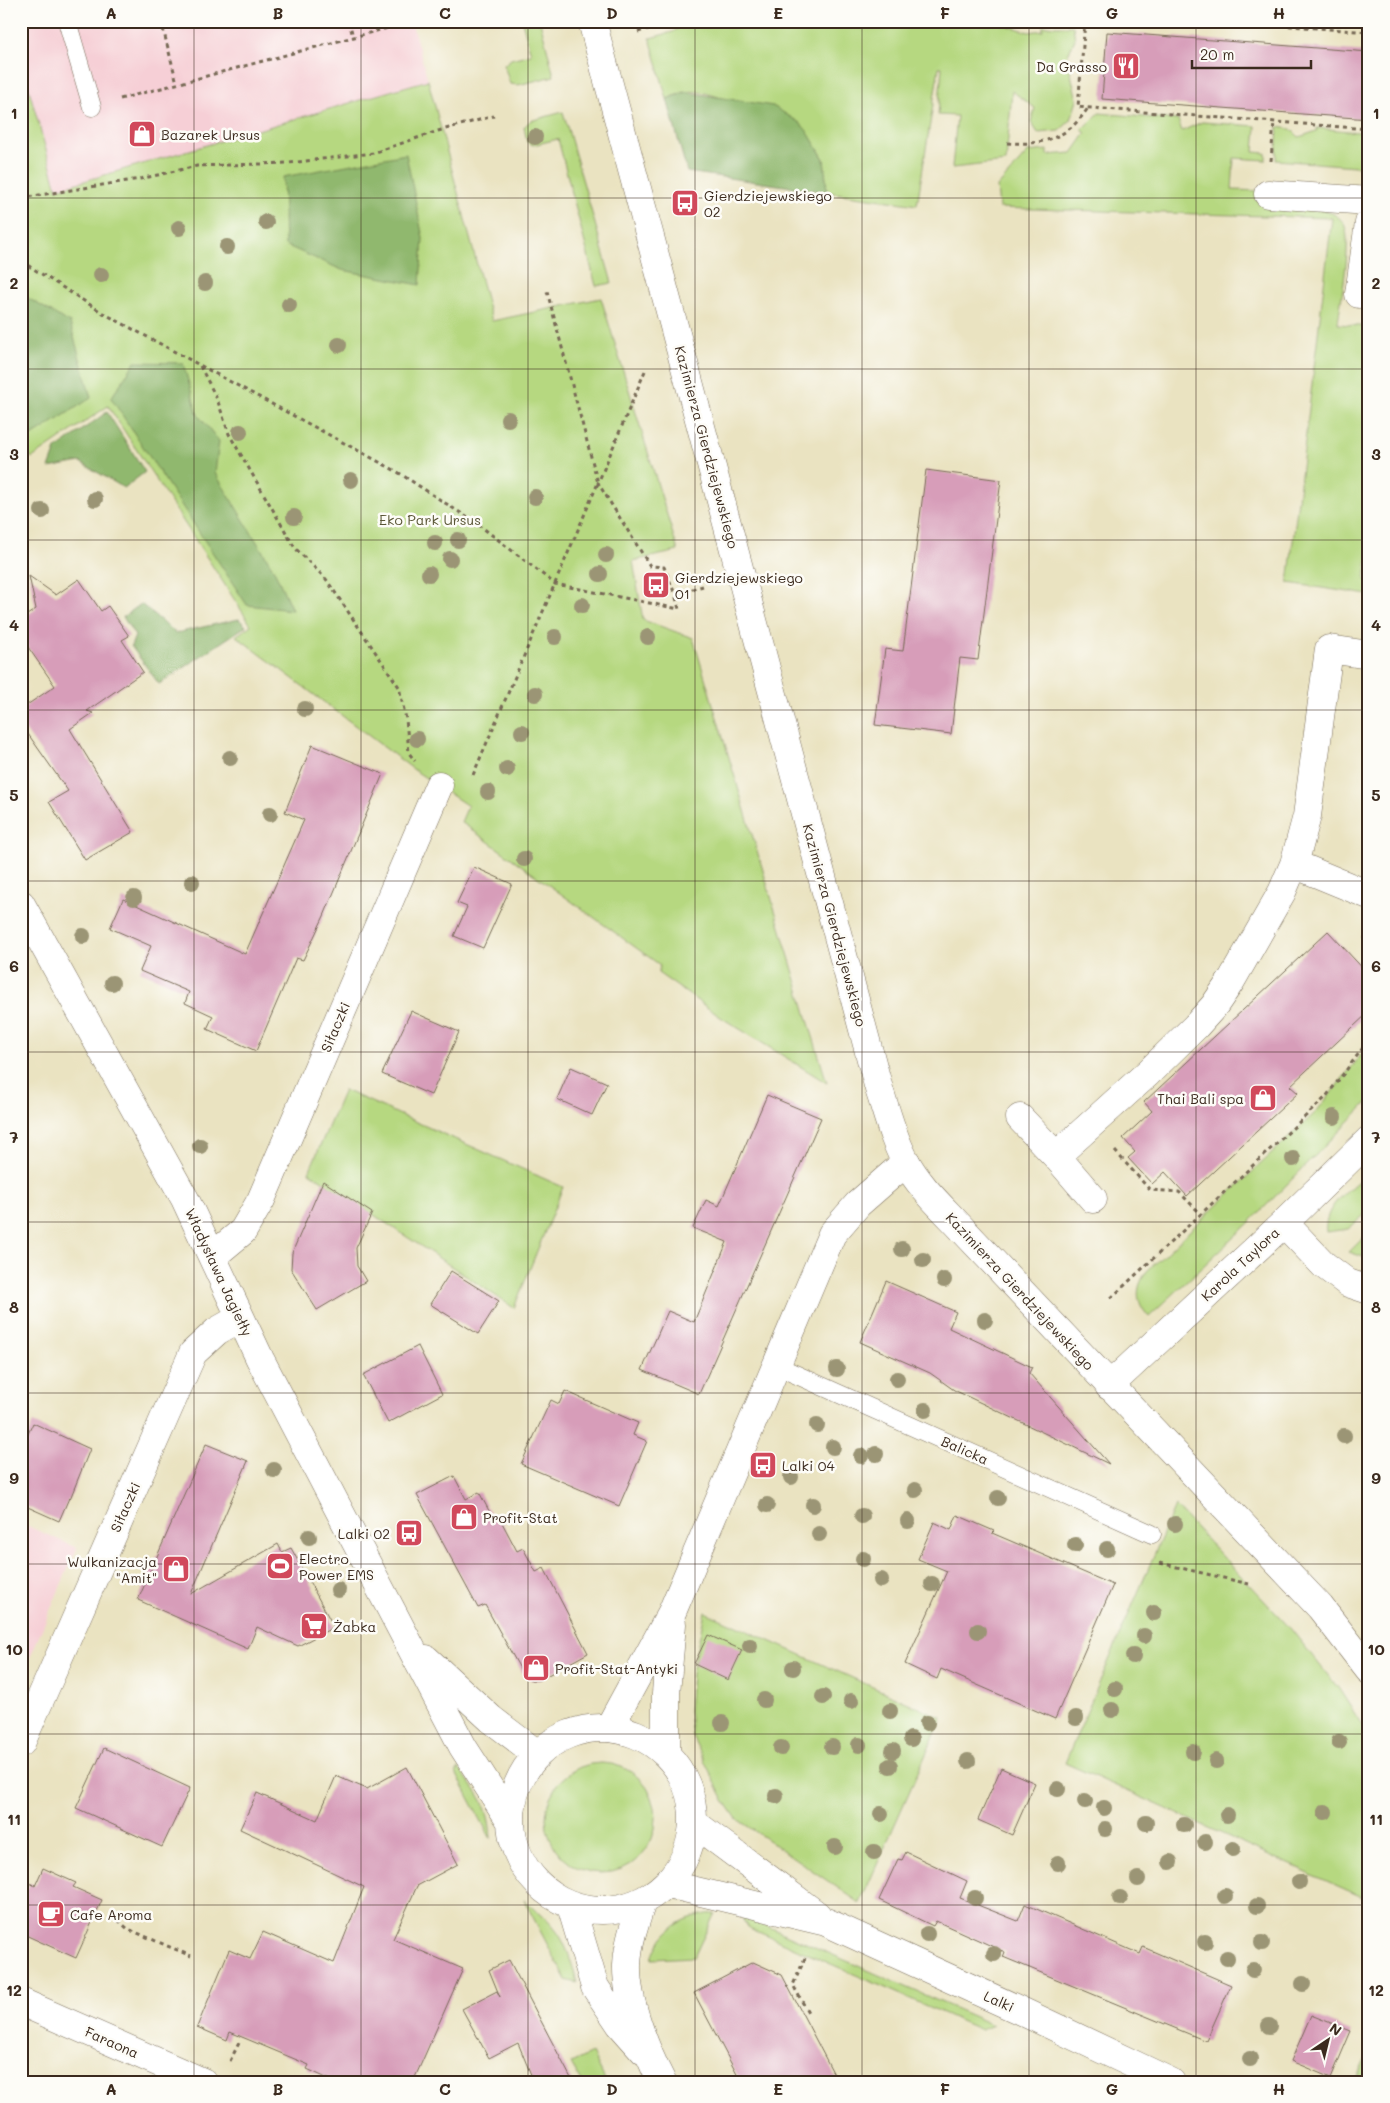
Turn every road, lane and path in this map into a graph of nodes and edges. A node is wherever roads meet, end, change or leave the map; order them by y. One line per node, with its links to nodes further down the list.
1 (67, 21): 13 (lane)
2 (161, 21): 12 (path)
3 (349, 21): 11 (path)
4 (414, 21): 11 (path)
5 (592, 21): 45 (street, Kazimierza Gierdziejewskiego)
6 (674, 21): 9 (path)
7 (1085, 21): 14 (path)
8 (1225, 21): 10 (path)
9 (638, 32)
10 (1369, 32)
11 (353, 37): 12 (path)
12 (177, 83): 13 (path)
13 (92, 107)
14 (1088, 107): 16 (path); 17 (path)
15 (494, 116): 19 (path)
16 (1369, 129)
17 (1007, 143)
18 (1268, 194): 20 (street)
19 (21, 198)
20 (1369, 201)
21 (1369, 223): 24 (street)
22 (21, 261): 25 (path)
23 (547, 291): 27 (path)
24 (1359, 294)
25 (200, 366): 28 (path); 32 (path)
26 (645, 371): 27 (path)
27 (598, 483): 28 (path); 30 (path)
28 (555, 584): 30 (path); 33 (path)
29 (703, 586): 30 (path)
30 (675, 594)
31 (1369, 655): 35 (street)
32 (418, 766)
33 (471, 778)
34 (439, 785): 49 (street, Siłaczki)
35 (1294, 864): 36 (street); 42 (street)
36 (1369, 895)
37 (21, 904): 49 (street, Władysława Jagiełły)
38 (1369, 929): 39 (path)
39 (1369, 942)
40 (1369, 1040): 47 (path)
41 (1020, 1118): 44 (street)
42 (1091, 1124): 44 (street); 47 (path)
43 (1369, 1140): 48 (street, Karola Taylora)
44 (1056, 1156): 46 (street)
45 (906, 1162): 53 (street); 54 (street, Kazimierza Gierdziejewskiego)
46 (1094, 1199)
47 (1201, 1214): 51 (path)
48 (1284, 1223): 50 (street); 54 (street, Karola Taylora)
49 (213, 1256): 52 (street, Władysława Jagiełły)
50 (1369, 1290)
51 (1111, 1298)
52 (240, 1318): 59 (street, Władysława Jagiełły); 62 (street, Siłaczki)
53 (777, 1366): 55 (lane, Balicka); 58 (street)
54 (1109, 1386): 60 (street, Kazimierza Gierdziejewskiego)
55 (1152, 1534)
56 (1158, 1562): 57 (path)
57 (1250, 1584)
58 (672, 1612): 61 (street); 63 (street)
59 (410, 1644): 64 (street, Władysława Jagiełły); 65 (street, Władysława Jagiełły)
60 (1369, 1670)
61 (609, 1728): 63 (street); 64 (street)
62 (21, 1743)
63 (666, 1753): 66 (street)
64 (537, 1754): 65 (street)
65 (510, 1820): 69 (street)
66 (694, 1823): 67 (street); 71 (street, Lalki)
67 (667, 1884): 68 (street); 71 (street, Lalki)
68 (642, 1902): 69 (street); 77 (street)
69 (571, 1906): 77 (street)
70 (118, 1920): 72 (path)
71 (826, 1922): 81 (street, Lalki)
72 (191, 1956)
73 (805, 1958): 75 (path)
74 (21, 2002): 79 (street, Faraona)
75 (809, 2014)
76 (239, 2043): 78 (path)
77 (648, 2055): 80 (street)
78 (227, 2067)
79 (203, 2082)
80 (662, 2082)
81 (1171, 2082)

